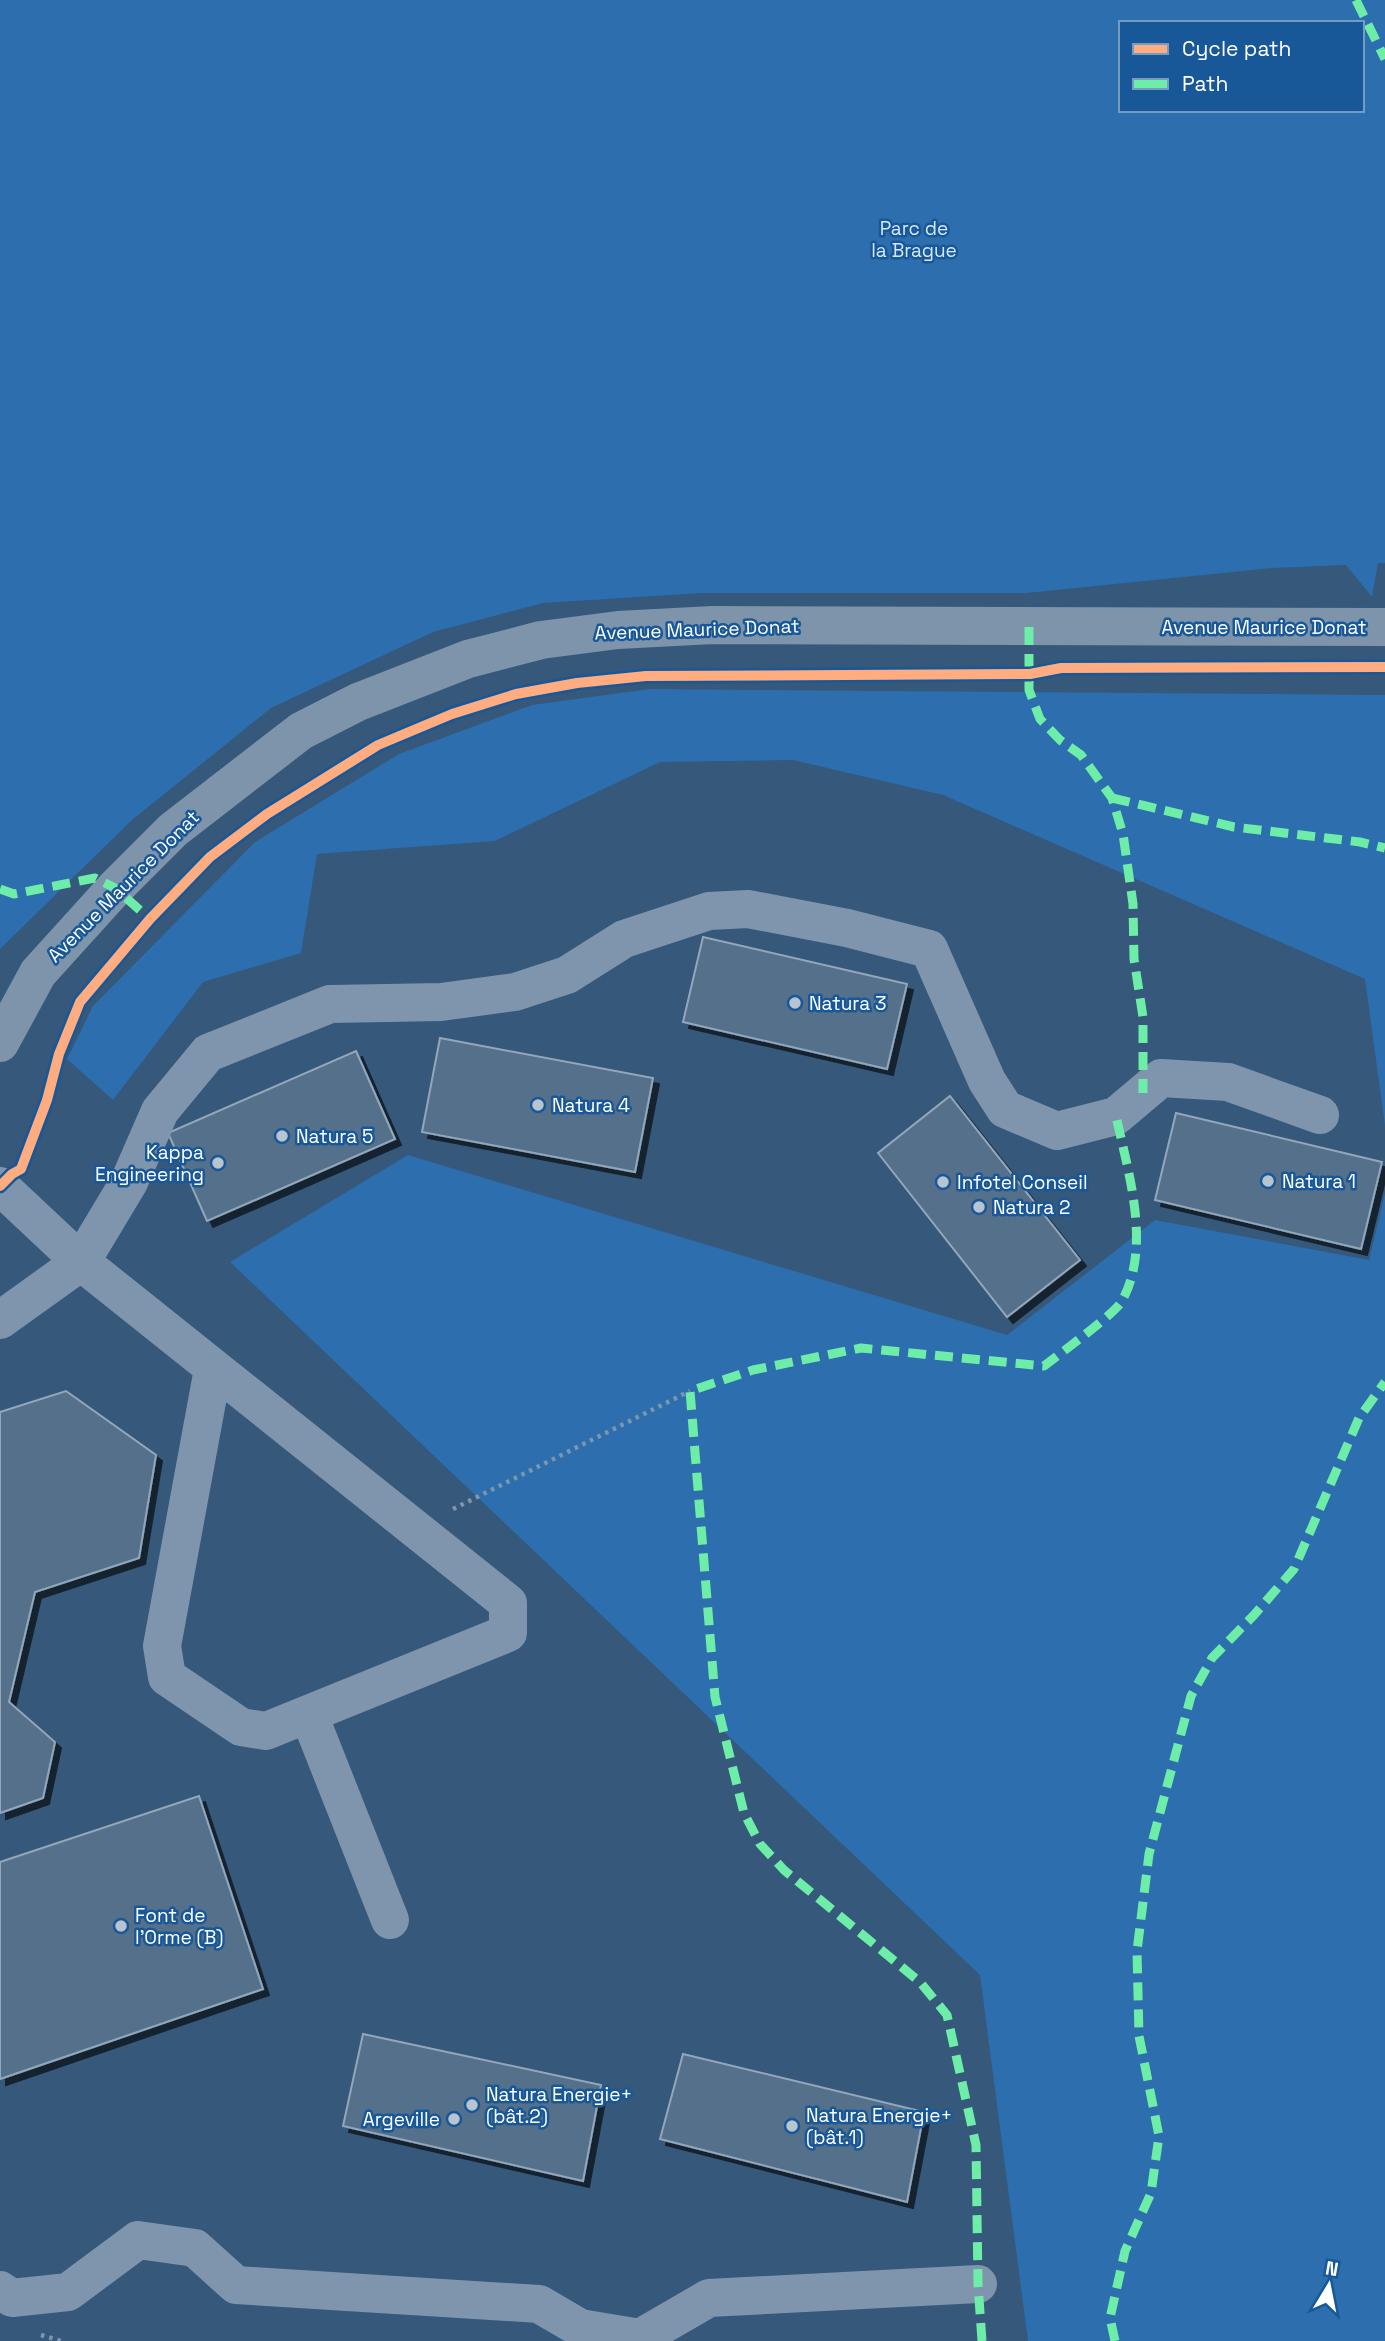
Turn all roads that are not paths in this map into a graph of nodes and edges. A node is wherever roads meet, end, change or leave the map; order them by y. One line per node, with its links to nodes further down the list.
1 (1385, 626): 2 (main road, Avenue Maurice Donat)
2 (38, 973): 3 (main road); 4 (main road)
3 (0, 989)
4 (0, 1043)
5 (1320, 1115): 7 (lane)
6 (0, 1186): 7 (lane)
7 (81, 1262): 8 (lane); 9 (lane)
8 (0, 1320)
9 (213, 1369): 10 (lane); 10 (lane)
10 (309, 1715): 11 (lane)
11 (390, 1920)
12 (978, 2284): 13 (lane)
13 (0, 2290)

